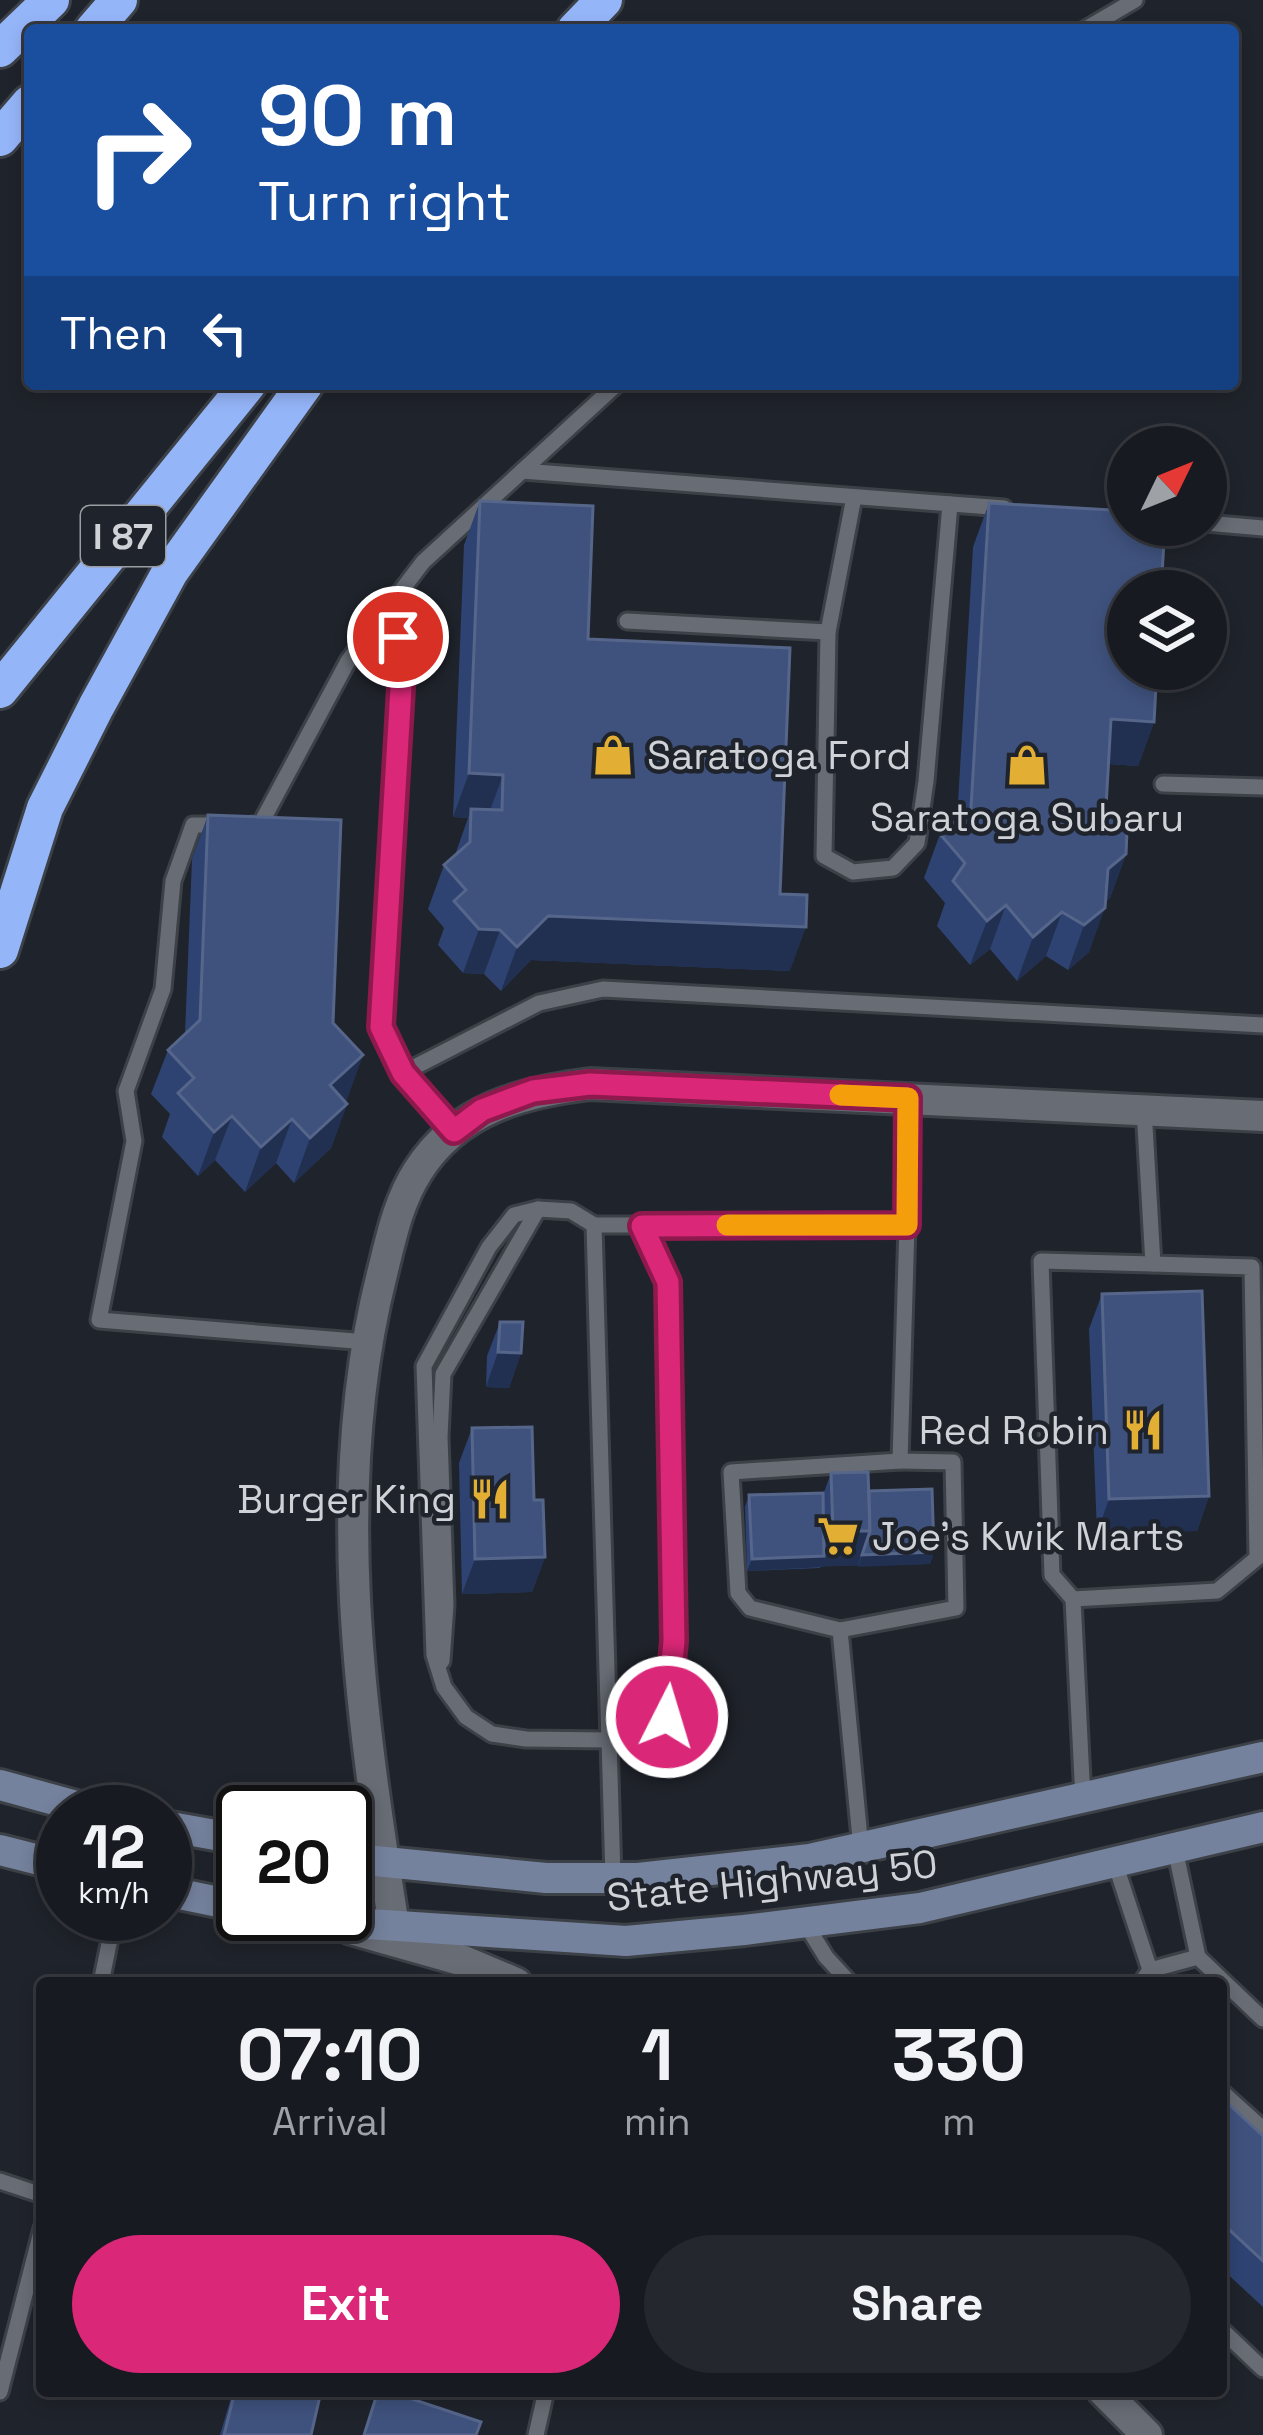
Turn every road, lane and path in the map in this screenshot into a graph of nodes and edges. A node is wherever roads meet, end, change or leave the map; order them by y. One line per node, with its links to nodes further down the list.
1 (51, 0): 4 (highway)
2 (118, 0): 5 (highway)
3 (1136, 0): 6 (lane)
4 (26, 24)
5 (98, 24)
6 (1094, 24)
7 (24, 26): 8 (highway)
8 (0, 49)
9 (24, 110): 10 (highway)
10 (0, 138)
11 (243, 390): 23 (highway, I 87)
12 (301, 390): 26 (highway)
13 (610, 390): 14 (lane)
14 (522, 471): 15 (lane); 20 (lane)
15 (854, 497): 16 (lane); 22 (lane)
16 (950, 504): 17 (lane); 22 (lane)
17 (1017, 509)
18 (1227, 525): 19 (lane)
19 (1263, 528)
20 (393, 602): 28 (lane); 37 (lane)
21 (627, 621): 22 (lane)
22 (828, 632)
23 (0, 690)
24 (1162, 784): 25 (lane)
25 (1263, 787)
26 (0, 950)
27 (1263, 1025): 28 (lane)
28 (403, 1073): 32 (lane)
29 (908, 1098): 30 (street); 32 (street); 33 (lane)
30 (1144, 1109): 31 (street); 36 (lane)
31 (1263, 1115)
32 (454, 1131): 37 (street)
33 (907, 1225): 35 (lane); 38 (lane)
34 (594, 1226): 35 (lane); 41 (lane); 41 (lane)
35 (642, 1226): 41 (lane)
36 (1153, 1264): 39 (lane); 39 (lane)
37 (367, 1342): 53 (street)
38 (900, 1461): 40 (lane); 40 (lane)
39 (1073, 1599): 45 (lane)
40 (840, 1630): 47 (lane)
41 (608, 1740): 54 (lane)
42 (1263, 1757): 45 (main road, State Highway 50)
43 (0, 1785): 44 (main road)
44 (36, 1795)
45 (1083, 1799): 47 (main road, State Highway 50)
46 (1263, 1826): 49 (main road, State Highway 50)
47 (861, 1849): 54 (main road, State Highway 50)
48 (0, 1850): 50 (main road)
49 (1175, 1850): 52 (main road, State Highway 50); 60 (lane)
50 (36, 1859)
51 (372, 1862): 53 (main road, State Highway 50)
52 (1115, 1863): 55 (main road, State Highway 50); 64 (lane)
53 (384, 1864): 54 (main road, State Highway 50); 57 (street)
54 (613, 1877)
55 (805, 1922): 57 (main road, State Highway 50); 63 (lane)
56 (372, 1925): 57 (main road, State Highway 50)
57 (394, 1926)
58 (372, 1936): 62 (street)
59 (109, 1941): 61 (lane)
60 (1198, 1957): 64 (lane); 65 (lane)
61 (101, 1977)
62 (501, 1977)
63 (844, 1977)
64 (1146, 1977)
65 (1219, 1977)
66 (1227, 1985): 67 (lane)
67 (1263, 2019)
68 (1227, 2097): 69 (lane)
69 (1263, 2129)
70 (0, 2181): 71 (lane)
71 (36, 2192)
72 (36, 2251): 75 (lane)
73 (1227, 2335): 74 (lane)
74 (1263, 2369)
75 (0, 2392)
76 (545, 2397): 78 (lane)
77 (1108, 2397): 79 (street)
78 (536, 2435)
79 (1148, 2435)

